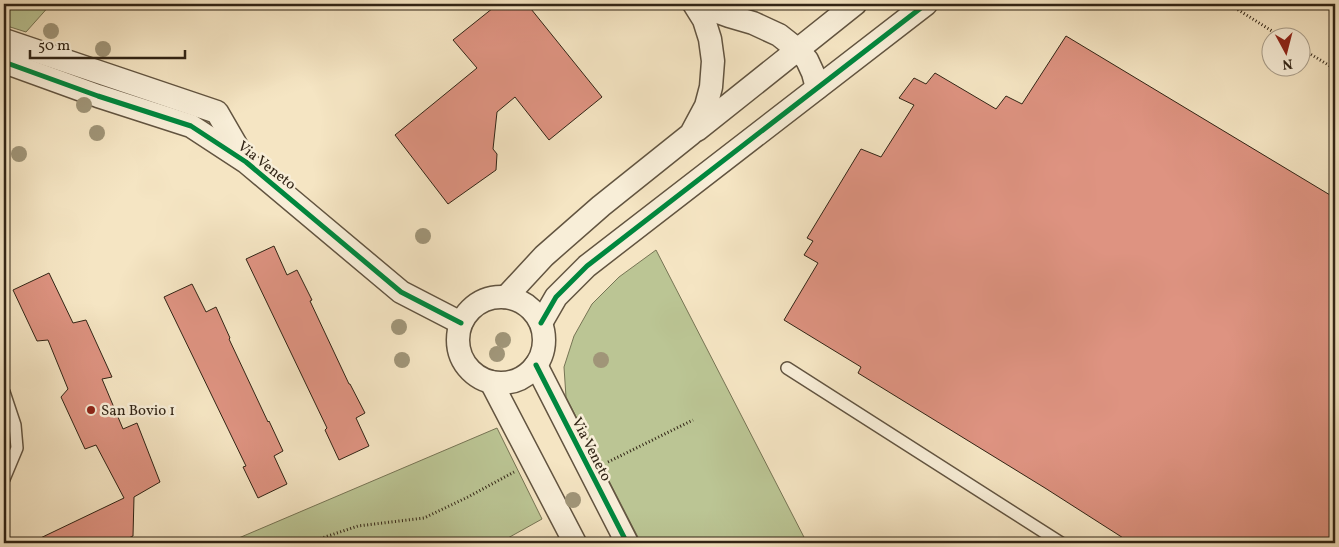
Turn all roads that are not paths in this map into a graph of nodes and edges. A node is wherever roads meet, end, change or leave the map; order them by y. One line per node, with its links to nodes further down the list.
1 (695, 4): 5 (street); 8 (street)
2 (855, 4): 5 (street)
3 (926, 4): 7 (street)
4 (4, 40): 9 (street, Via Veneto)
5 (798, 50): 7 (street); 8 (street)
6 (4, 62): 9 (street, Via Veneto)
7 (817, 88): 12 (street)
8 (691, 134): 10 (street)
9 (246, 162): 11 (street, Via Veneto)
10 (506, 297): 11 (street); 12 (street)
11 (461, 323): 15 (street)
12 (541, 323): 13 (street)
13 (536, 365): 15 (street); 19 (street, Via Veneto)
14 (787, 368): 20 (lane)
15 (491, 382): 18 (street)
16 (4, 392): 17 (lane)
17 (4, 479)
18 (574, 543)
19 (627, 543)
20 (1061, 543)

